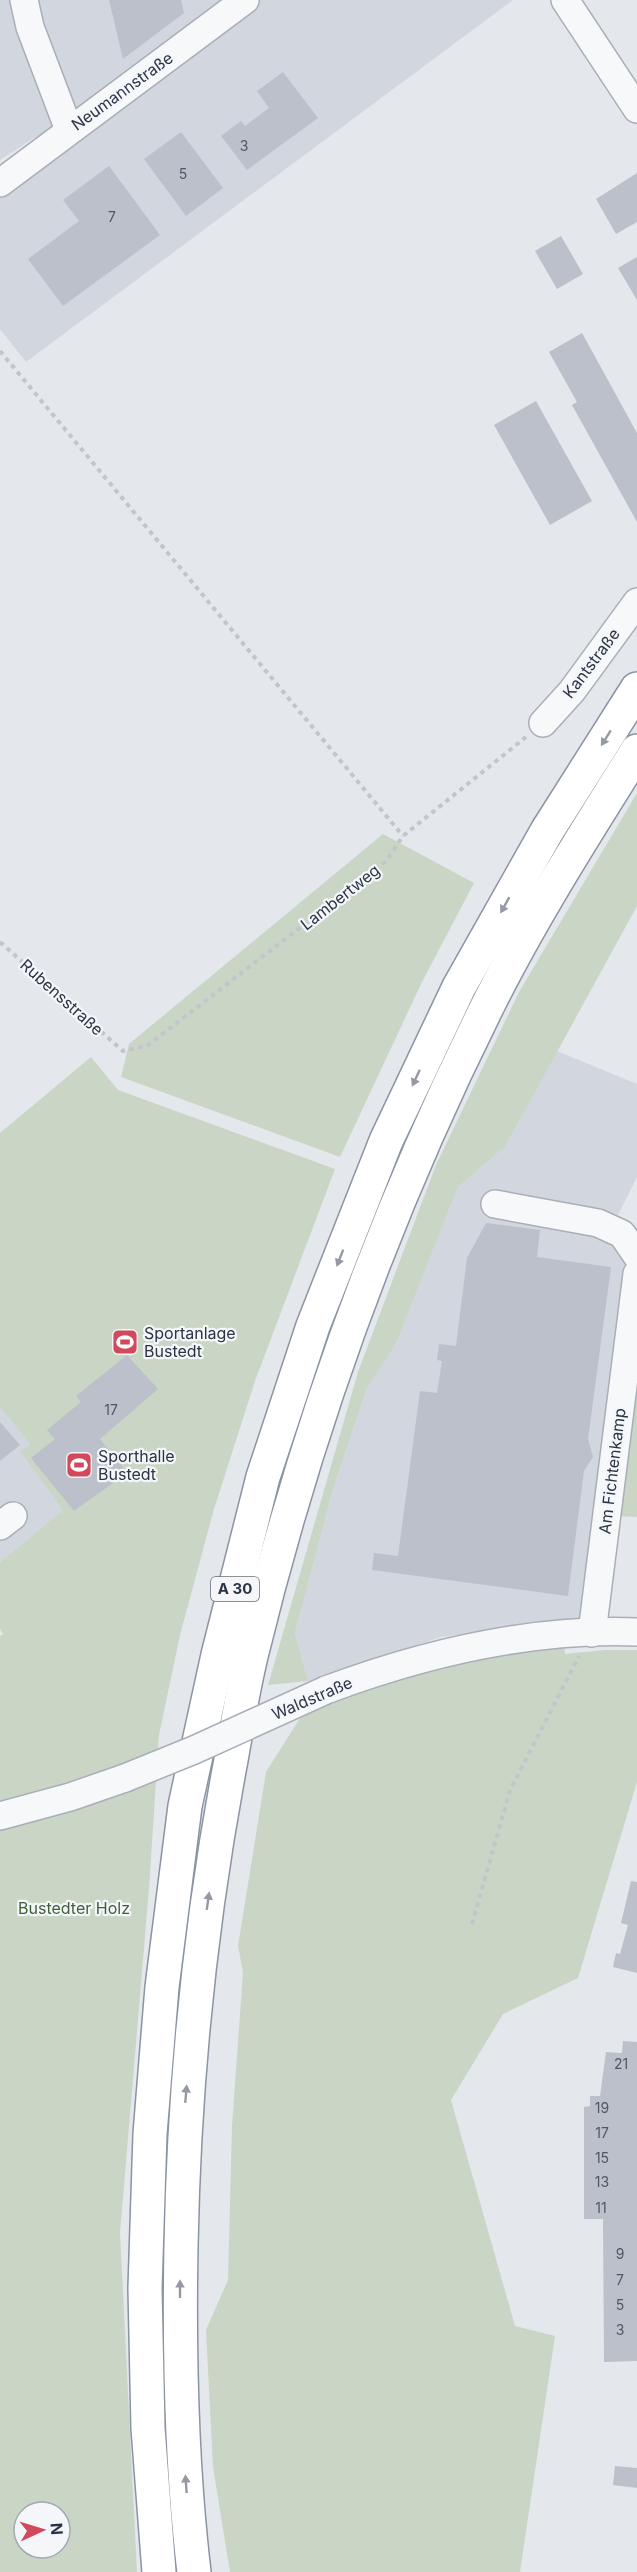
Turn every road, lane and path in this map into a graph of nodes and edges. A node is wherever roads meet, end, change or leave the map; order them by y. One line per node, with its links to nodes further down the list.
1 (24, 0): 5 (street)
2 (245, 0): 5 (street, Neumannstraße)
3 (565, 0): 4 (street)
4 (637, 109)
5 (69, 130): 6 (street, Neumannstraße)
6 (0, 183)
7 (0, 351): 12 (path)
8 (637, 602): 10 (street, Kantstraße)
9 (637, 688): 22 (highway, A 30, one-way to 22)
10 (543, 723): 12 (path, Lambertweg)
11 (637, 751): 23 (highway, A 30, one-way to 11)
12 (403, 836): 14 (path, Lambertweg)
13 (0, 942): 14 (path, Rubensstraße)
14 (123, 1051)
15 (495, 1204): 16 (street)
16 (637, 1256)
17 (637, 1274): 19 (street, Am Fichtenkamp)
18 (637, 1632): 19 (street, Waldstraße)
19 (592, 1633): 20 (street, Waldstraße, bridge); 21 (path)
20 (0, 1816)
21 (471, 1924)
22 (159, 2572)
23 (194, 2572)

